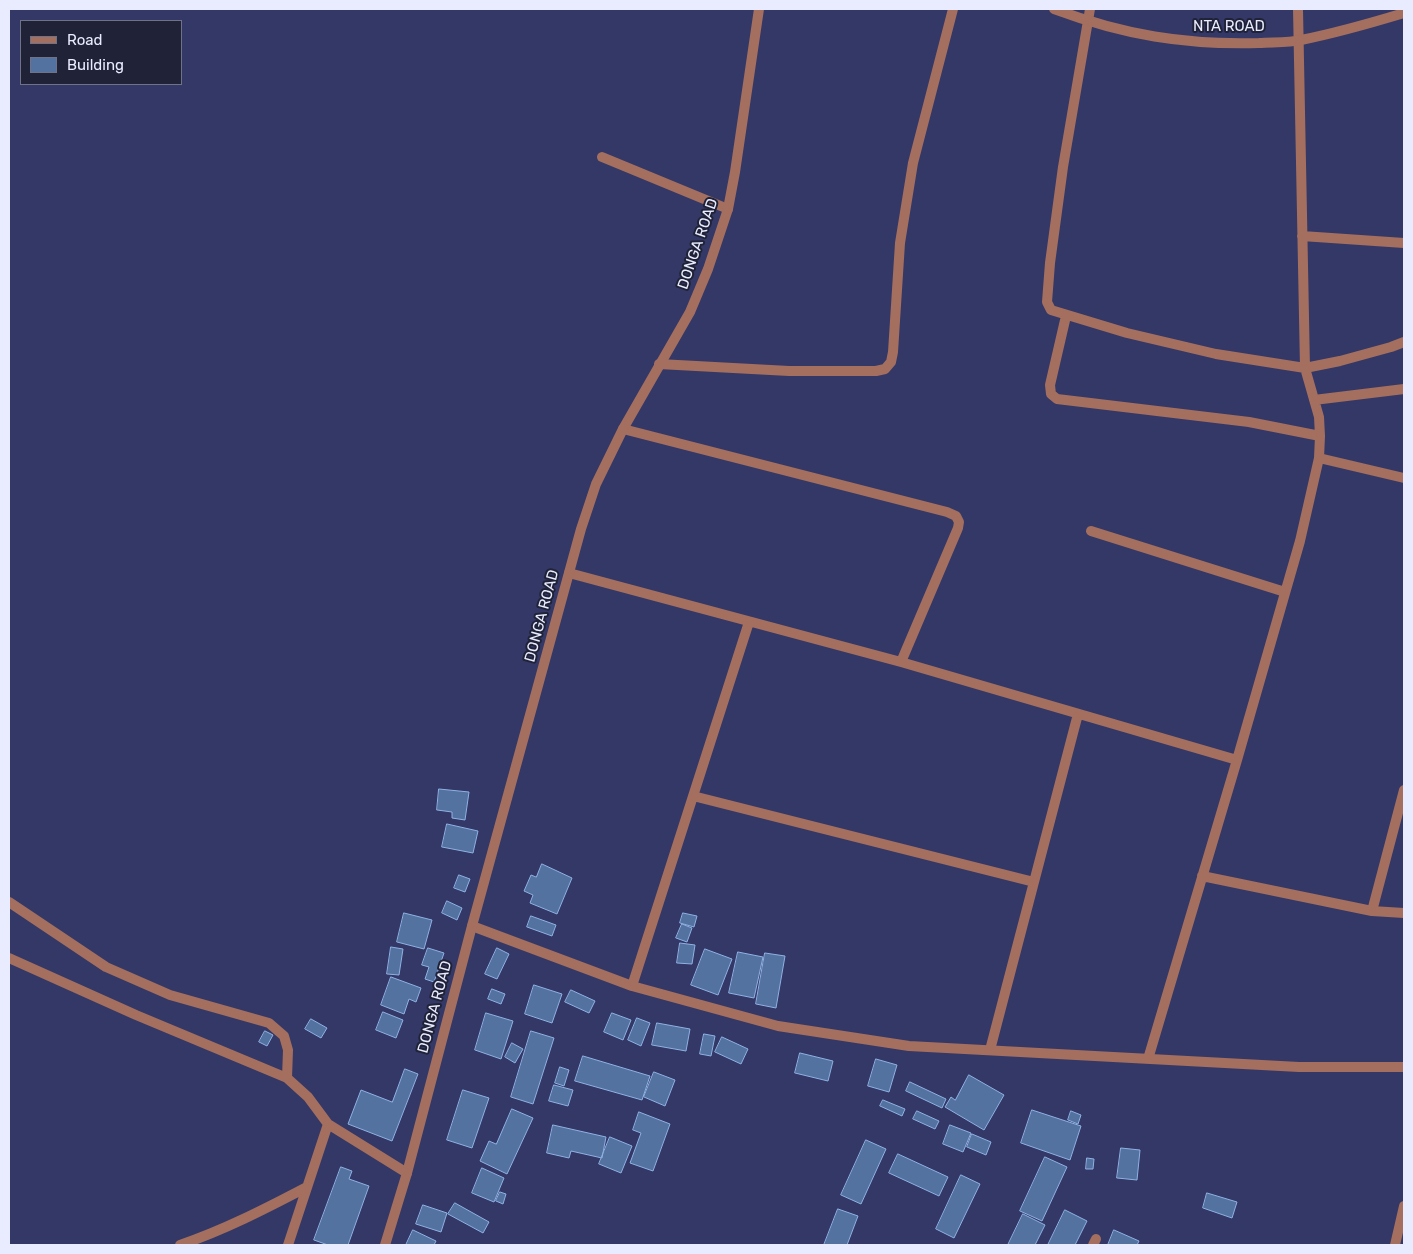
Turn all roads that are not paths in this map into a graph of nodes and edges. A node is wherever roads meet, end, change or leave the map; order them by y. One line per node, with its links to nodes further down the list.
1 (759, 9): 10 (street, DONGA ROAD)
2 (953, 9): 15 (street)
3 (1054, 9): 7 (street, NTA ROAD)
4 (1090, 9): 7 (street)
5 (1298, 9): 8 (street)
6 (1404, 13): 8 (street, NTA ROAD)
7 (1086, 21): 8 (street, NTA ROAD); 13 (street)
8 (1299, 41): 11 (street)
9 (602, 157): 10 (street)
10 (728, 209): 15 (street, DONGA ROAD)
11 (1302, 236): 12 (street); 16 (street)
12 (1404, 243)
13 (1066, 316): 16 (street); 20 (street)
14 (1404, 342): 16 (street)
15 (659, 364): 19 (street, DONGA ROAD)
16 (1305, 368): 18 (street)
17 (1404, 389): 18 (street)
18 (1314, 400): 20 (street)
19 (622, 429): 24 (street, DONGA ROAD); 27 (street)
20 (1320, 436): 21 (street)
21 (1318, 458): 22 (street); 25 (street)
22 (1404, 478)
23 (1091, 531): 25 (street)
24 (569, 573): 26 (street); 37 (street, DONGA ROAD)
25 (1285, 592): 29 (street)
26 (749, 622): 27 (street); 31 (street)
27 (901, 662): 28 (street)
28 (1078, 714): 29 (street); 33 (street)
29 (1238, 760): 32 (street)
30 (1404, 790): 35 (street)
31 (693, 796): 33 (street); 39 (street)
32 (1202, 876): 35 (street); 41 (street)
33 (1034, 882): 40 (street)
34 (9, 902): 43 (street)
35 (1372, 911): 36 (street)
36 (1404, 913)
37 (472, 926): 39 (street); 45 (street, DONGA ROAD)
38 (9, 958): 43 (street)
39 (632, 986): 40 (street)
40 (990, 1050): 41 (street)
41 (1148, 1059): 42 (street)
42 (1404, 1067)
43 (287, 1078): 44 (street)
44 (328, 1124): 45 (street); 46 (street)
45 (407, 1173): 51 (street, DONGA ROAD)
46 (307, 1187): 48 (street); 50 (street)
47 (1404, 1206): 52 (street)
48 (202, 1241): 49 (street)
49 (180, 1245)
50 (288, 1245)
51 (385, 1245)
52 (1395, 1245)

